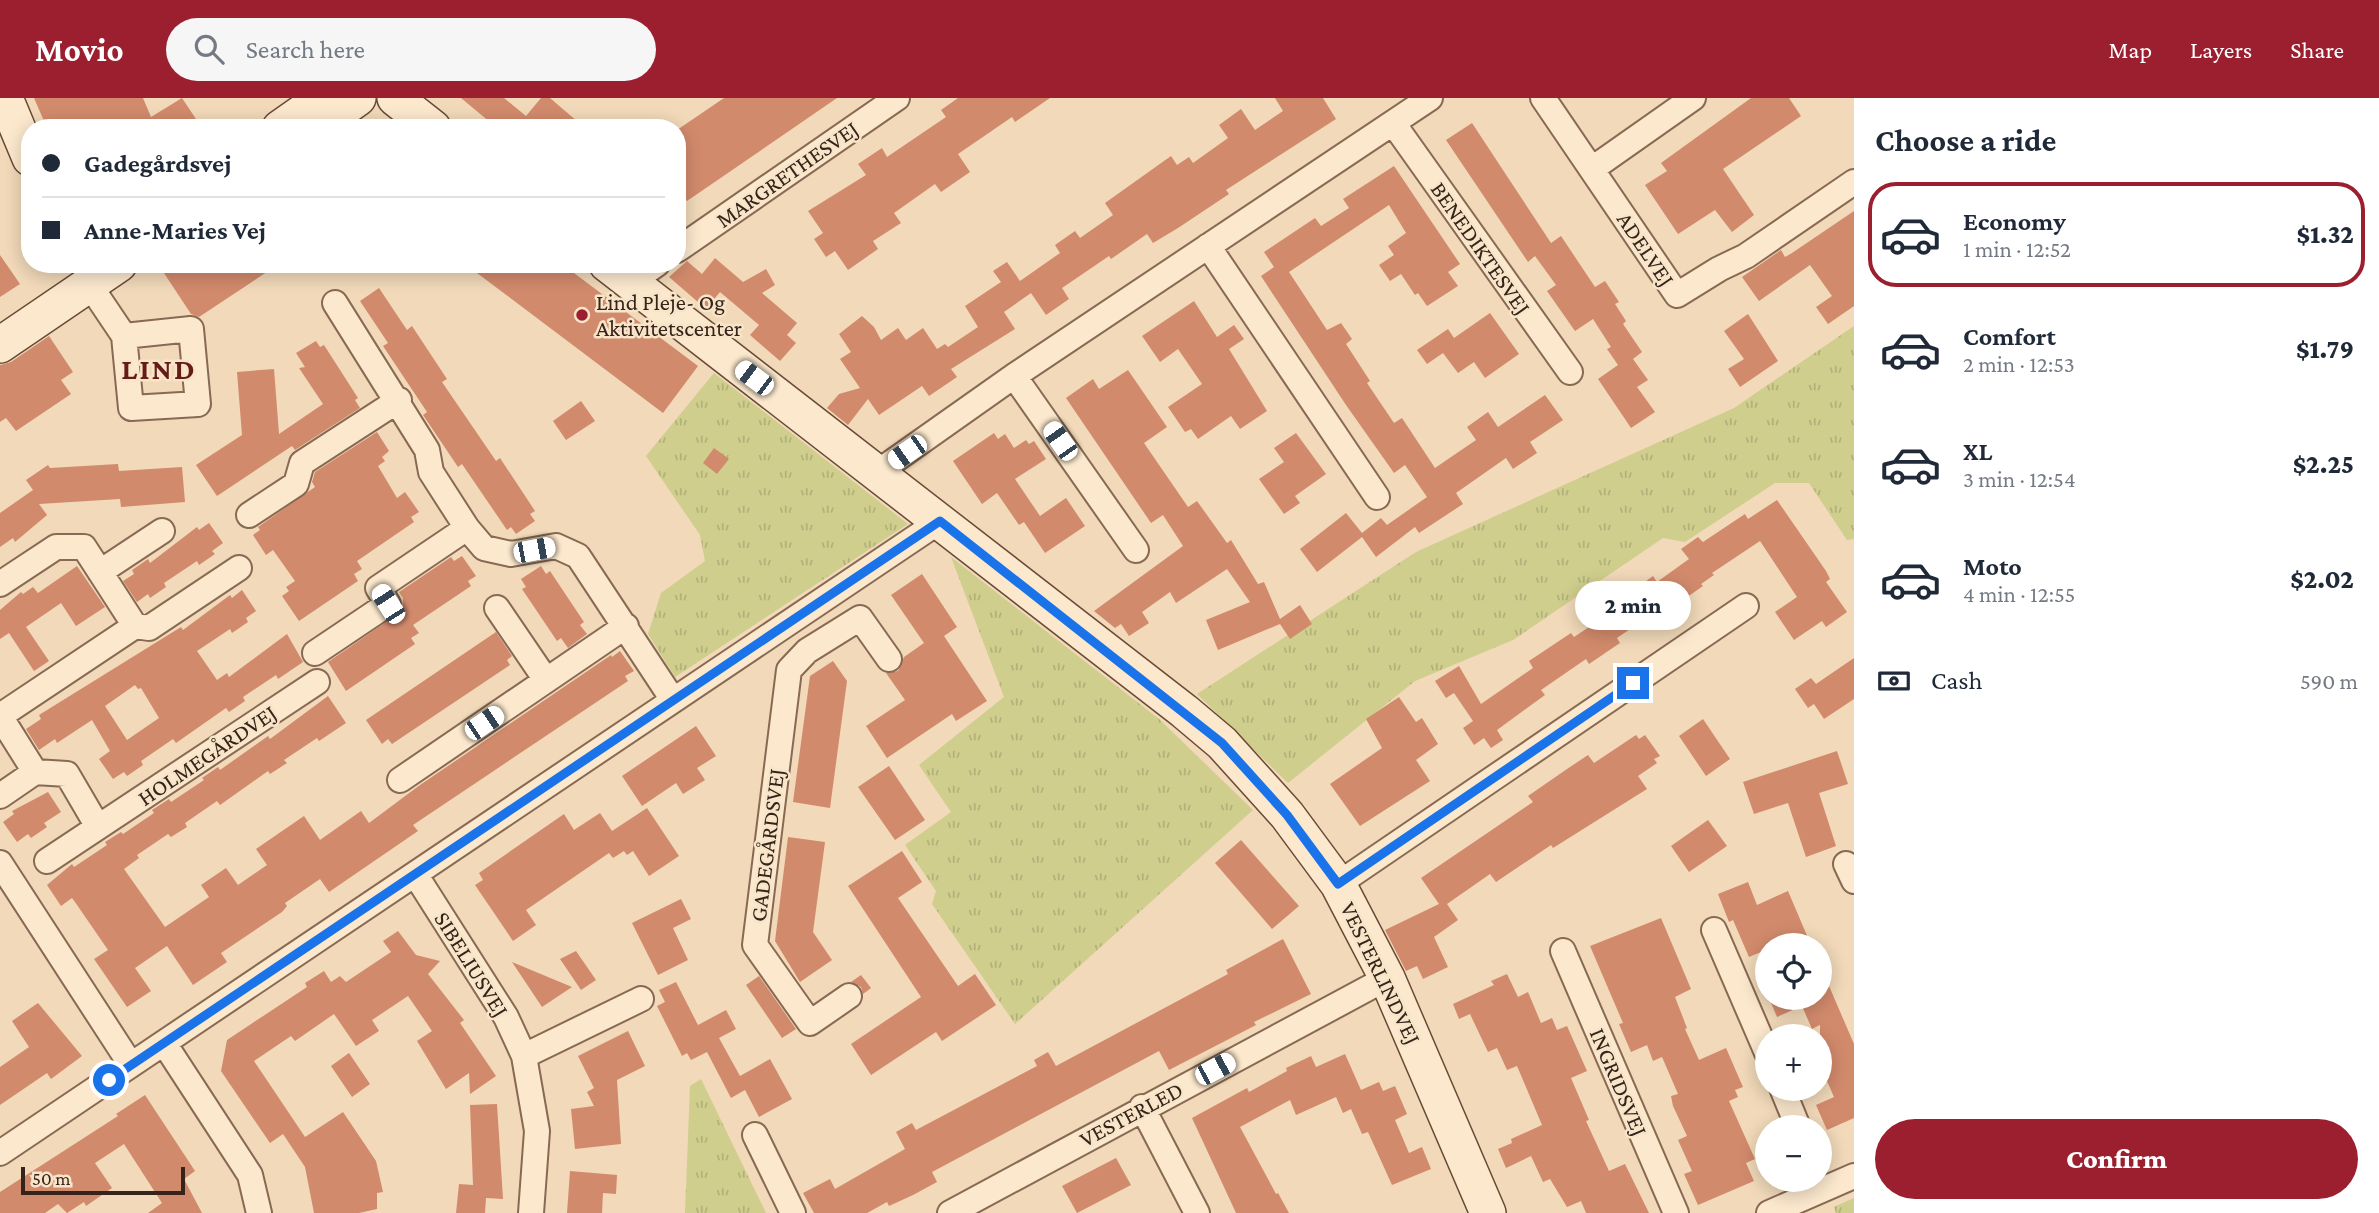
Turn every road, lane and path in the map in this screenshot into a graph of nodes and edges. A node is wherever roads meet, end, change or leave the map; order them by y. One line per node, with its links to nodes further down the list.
1 (5, 98): 13 (street)
2 (323, 98): 9 (street)
3 (358, 98): 10 (street)
4 (395, 98): 11 (street)
5 (897, 98): 16 (street, MARGRETHESVEJ)
6 (1430, 98): 12 (street)
7 (1543, 98): 14 (street, ADELVEJ)
8 (1693, 98): 14 (street)
9 (293, 119)
10 (329, 119)
11 (422, 119)
12 (1393, 123): 17 (street); 26 (street, BENEDIKTESVEJ)
13 (21, 136)
14 (1592, 169): 15 (street, ADELVEJ)
15 (1854, 182)
16 (686, 244)
17 (1208, 246): 27 (street); 30 (street)
18 (76, 273): 23 (street)
19 (78, 273): 25 (street)
20 (83, 273): 24 (street)
21 (635, 273): 29 (street, VESTERLINDVEJ)
22 (335, 303): 28 (street)
23 (0, 321)
24 (124, 336)
25 (0, 345)
26 (1570, 372)
27 (1014, 376): 29 (street); 35 (street)
28 (399, 400): 31 (street); 33 (street)
29 (878, 472): 32 (street, VESTERLINDVEJ)
30 (1377, 497)
31 (249, 514)
32 (940, 521): 41 (street); 57 (street, VESTERLINDVEJ)
33 (467, 528): 43 (street); 45 (street)
34 (162, 531): 37 (street)
35 (1136, 550)
36 (239, 568): 42 (street)
37 (100, 572): 38 (street); 42 (street)
38 (0, 583)
39 (1746, 606): 57 (street)
40 (497, 608): 47 (street)
41 (789, 622): 44 (street); 49 (street)
42 (135, 626): 50 (street)
43 (626, 626): 47 (street); 49 (street)
44 (807, 651): 46 (street, GADEGÅRDSVEJ); 61 (street, GADEGÅRDSVEJ)
45 (315, 653)
46 (889, 659)
47 (546, 680): 51 (street)
48 (317, 682): 53 (street, HOLMEGÅRDVEJ)
49 (673, 700): 56 (street)
50 (35, 772): 52 (street); 53 (street)
51 (400, 780)
52 (0, 796)
53 (98, 827): 54 (street, HOLMEGÅRDVEJ)
54 (47, 861)
55 (0, 863): 66 (street)
56 (415, 874): 64 (street); 65 (street, SIBELIUSVEJ)
57 (1338, 884): 60 (street, VESTERLINDVEJ)
58 (1714, 930): 63 (street)
59 (1563, 951): 79 (street, INGRIDSVEJ)
60 (1387, 978): 67 (street, VESTERLED); 78 (street, VESTERLINDVEJ)
61 (849, 996)
62 (641, 999): 65 (street)
63 (1755, 1025)
64 (164, 1043): 66 (street); 73 (street)
65 (524, 1056): 74 (street, SIBELIUSVEJ)
66 (131, 1065): 69 (street)
67 (1142, 1107): 76 (street, VESTERLED); 77 (street)
68 (755, 1135): 75 (street)
69 (0, 1153)
70 (1854, 1176): 71 (street)
71 (1832, 1181)
72 (1806, 1192): 80 (street)
73 (259, 1213)
74 (531, 1213)
75 (793, 1213)
76 (950, 1213)
77 (1198, 1213)
78 (1488, 1213)
79 (1675, 1213)
80 (1769, 1213)

